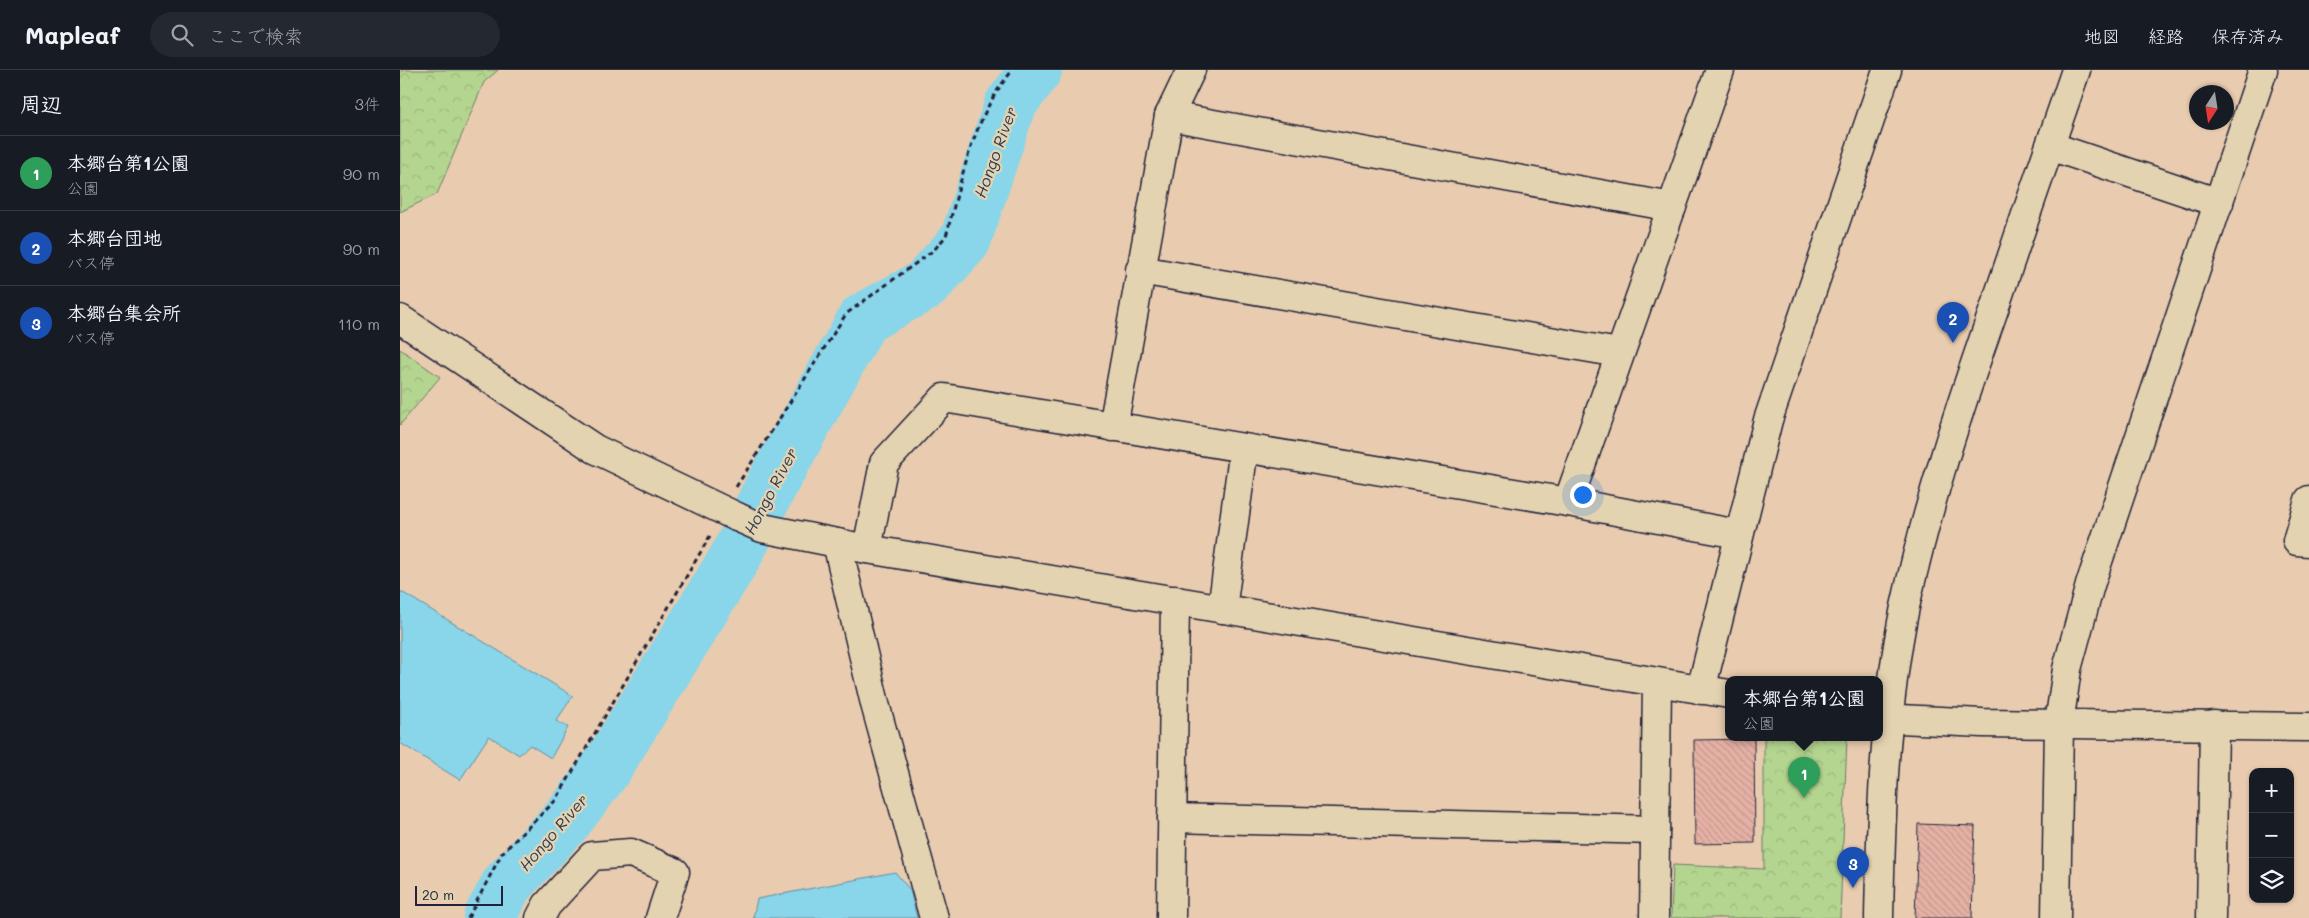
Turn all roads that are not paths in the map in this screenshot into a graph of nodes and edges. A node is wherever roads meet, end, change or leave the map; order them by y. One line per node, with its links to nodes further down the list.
1 (1191, 70): 6 (street)
2 (1720, 70): 9 (street)
3 (1888, 70): 17 (street)
4 (2076, 70): 7 (street)
5 (2263, 70): 8 (street)
6 (1169, 116): 9 (street); 10 (street)
7 (2050, 146): 8 (street); 26 (street)
8 (2219, 203): 27 (street)
9 (1672, 206): 12 (street)
10 (1140, 270): 12 (street); 13 (street)
11 (400, 319): 19 (street)
12 (1619, 353): 16 (street)
13 (1113, 427): 14 (street); 20 (street)
14 (1244, 448): 16 (street); 22 (street)
15 (2309, 500): 18 (street)
16 (1568, 502): 17 (street)
17 (1738, 534): 24 (street)
18 (2309, 542)
19 (837, 543): 20 (street); 34 (street)
20 (868, 548): 21 (street)
21 (1175, 600): 22 (street); 30 (street)
22 (1222, 609): 23 (street)
23 (1657, 684): 24 (street); 31 (street)
24 (1701, 690): 25 (street)
25 (1725, 693)
26 (1884, 719): 27 (street); 37 (street)
27 (2059, 724): 28 (street); 38 (street)
28 (2214, 725): 29 (street); 39 (street)
29 (2309, 727)
30 (1172, 818): 31 (street); 35 (street)
31 (1655, 830): 36 (street)
32 (540, 918): 33 (street)
33 (660, 918)
34 (934, 918)
35 (1171, 918)
36 (1654, 918)
37 (1879, 918)
38 (2056, 918)
39 (2211, 918)

